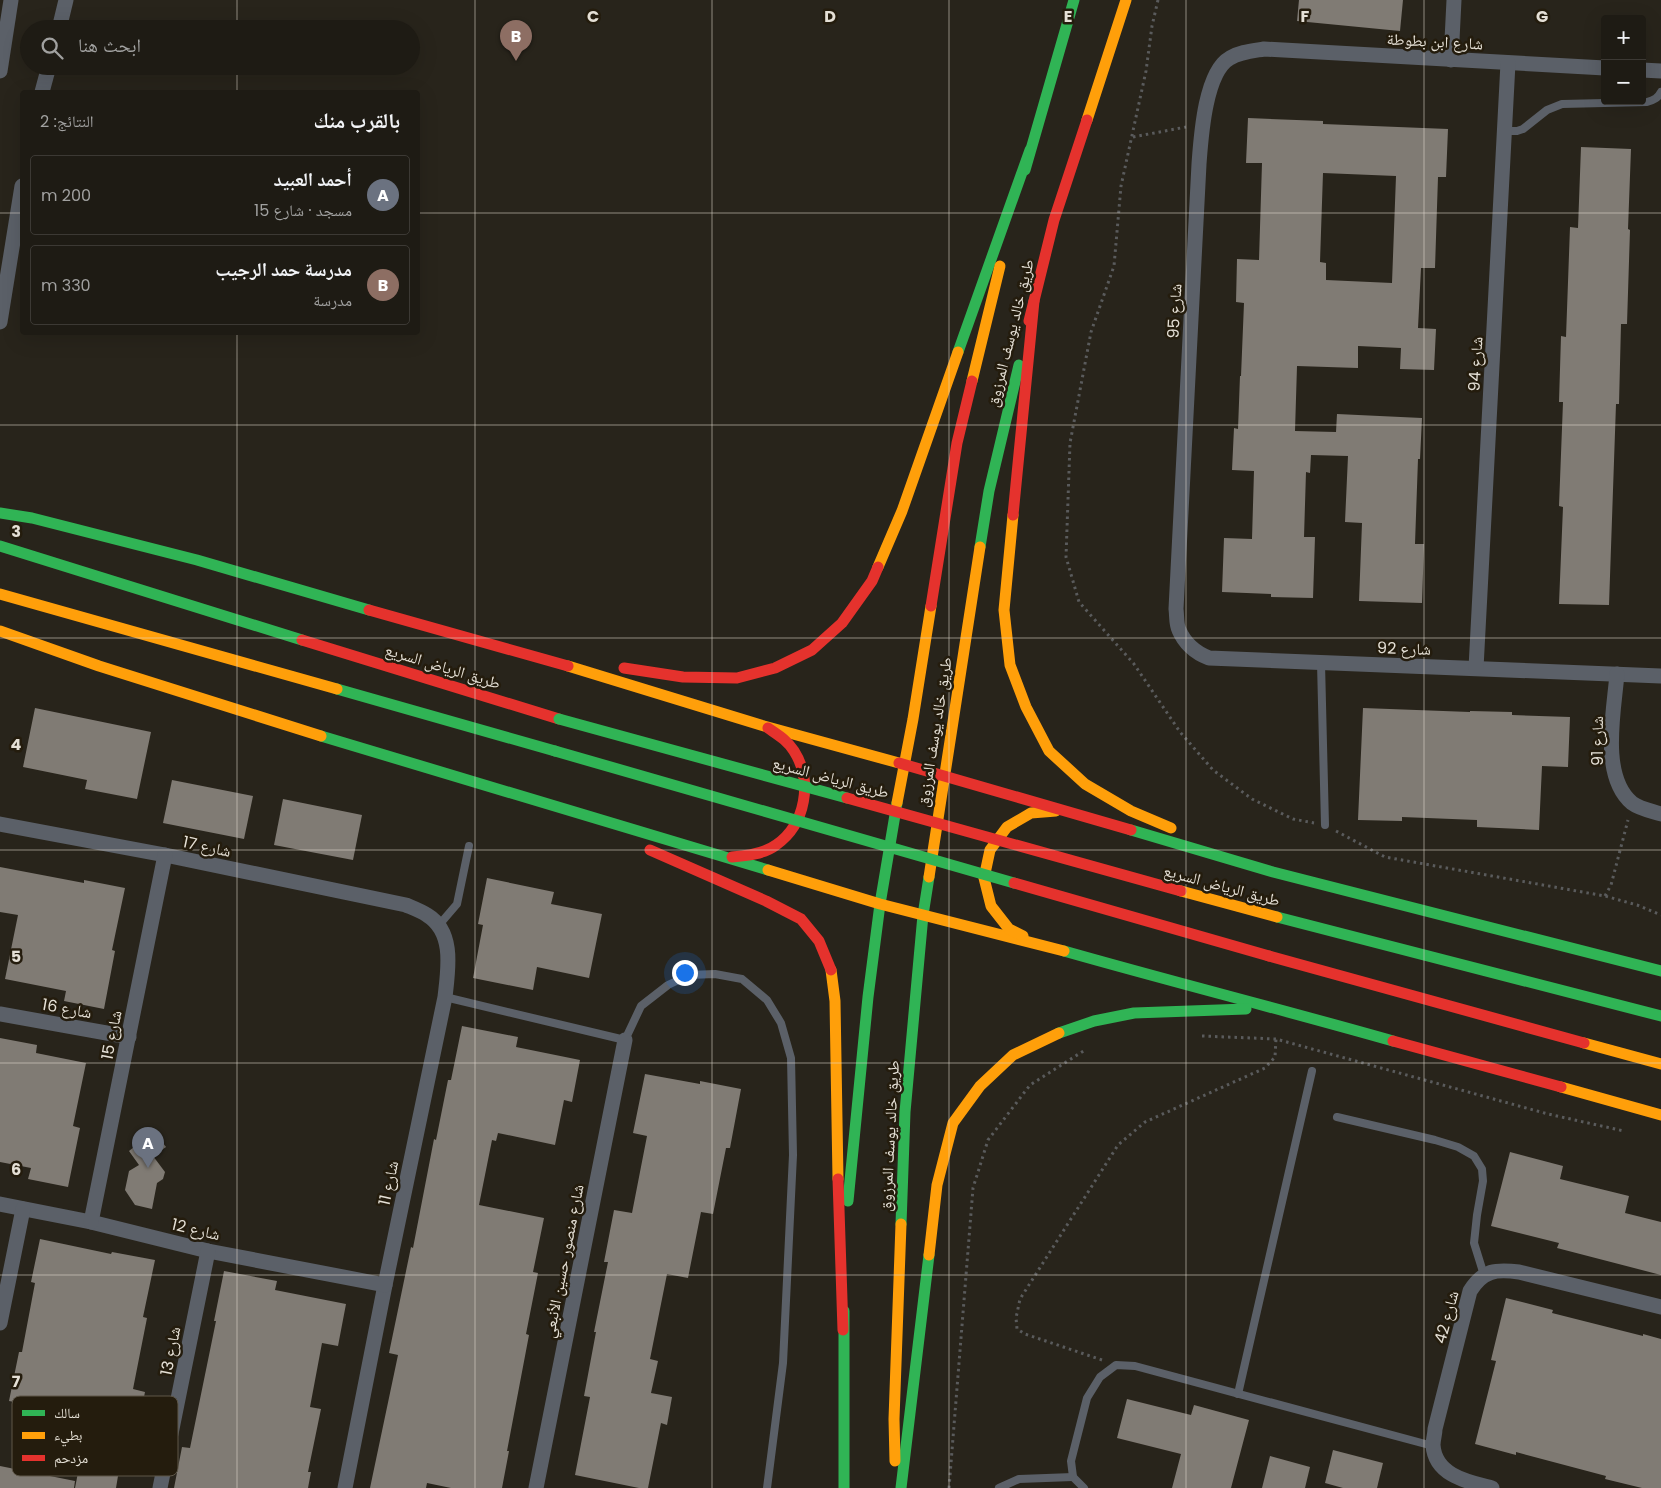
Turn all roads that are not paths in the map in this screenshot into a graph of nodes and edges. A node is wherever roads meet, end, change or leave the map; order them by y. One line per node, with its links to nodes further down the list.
1 (11, 0): 11 (street)
2 (66, 0): 6 (street)
3 (1074, 0): 18 (main road, طريق خالد يوسف المرزوق)
4 (1126, 0): 21 (main road, طريق خالد يوسف المرزوق)
5 (1454, 0): 8 (street)
6 (61, 20)
7 (1264, 49): 8 (street, شارع ابن بطوطة); 26 (street, شارع 95)
8 (1451, 60): 9 (street, شارع ابن بطوطة)
9 (1508, 63): 10 (street, شارع ابن بطوطة); 17 (street, شارع 94)
10 (1601, 68)
11 (0, 70)
12 (1646, 70): 13 (street)
13 (1661, 71)
14 (47, 75): 15 (street)
15 (43, 90)
16 (1661, 92): 17 (lane)
17 (1504, 131): 30 (street, شارع 94)
18 (1030, 150): 28 (main road); 34 (main road, طريق خالد يوسف المرزوق)
19 (20, 195): 20 (street)
20 (5, 261): 22 (street)
21 (1034, 301): 35 (main road, طريق خالد يوسف المرزوق); 46 (main road)
22 (0, 322)
23 (0, 513): 28 (main road)
24 (0, 546): 55 (main road, طريق الرياض السريع, bridge)
25 (0, 594): 58 (main road, bridge)
26 (1176, 609): 29 (street, شارع 92)
27 (0, 630): 36 (main road)
28 (526, 653): 33 (main road)
29 (1321, 663): 30 (street, شارع 92); 40 (lane)
30 (1476, 668): 31 (street, شارع 92)
31 (1617, 674): 32 (street, شارع 92); 38 (street, شارع 91)
32 (1661, 676)
33 (764, 726): 34 (main road); 45 (main road)
34 (903, 764): 35 (main road); 47 (main road, طريق خالد يوسف المرزوق)
35 (943, 776): 37 (main road); 48 (main road, طريق خالد يوسف المرزوق)
36 (553, 807): 41 (main road); 45 (main road)
37 (1060, 811): 46 (main road); 50 (main road)
38 (1661, 814)
39 (0, 824): 44 (street, شارع 17)
40 (1325, 825)
41 (624, 838)
42 (469, 846): 49 (lane)
43 (642, 846): 70 (main road)
44 (165, 855): 49 (street, شارع 17); 56 (street, شارع 15)
45 (728, 857): 47 (main road)
46 (1273, 872): 51 (main road)
47 (880, 904): 48 (main road); 70 (main road, طريق خالد يوسف المرزوق)
48 (923, 915): 50 (main road); 79 (main road, طريق خالد يوسف المرزوق)
49 (439, 924): 52 (street, شارع 11)
50 (1034, 942): 53 (main road)
51 (1661, 971)
52 (446, 997): 57 (lane); 67 (street, شارع 11)
53 (1276, 1008): 60 (main road); 80 (main road)
54 (0, 1014): 56 (street, شارع 16)
55 (1661, 1016)
56 (129, 1037): 64 (street, شارع 15)
57 (625, 1040): 76 (street, شارع منصور حسين الأنبعي); 77 (lane)
58 (1661, 1064)
59 (1312, 1070): 71 (lane)
60 (1661, 1115)
61 (1337, 1117): 66 (lane)
62 (0, 1204): 63 (street, شارع 12)
63 (23, 1209): 64 (street, شارع 12); 69 (street)
64 (91, 1222): 65 (street, شارع 12)
65 (208, 1251): 67 (street, شارع 12); 72 (street, شارع 13)
66 (1484, 1275): 68 (street); 73 (street, شارع 42)
67 (385, 1285): 75 (street, شارع 11)
68 (1661, 1307)
69 (0, 1323)
70 (843, 1330): 78 (main road, طريق خالد يوسف المرزوق)
71 (1238, 1394): 73 (lane); 74 (lane)
72 (178, 1399)
73 (1433, 1446): 83 (street)
74 (1072, 1477): 81 (lane); 82 (lane)
75 (345, 1488)
76 (536, 1488)
77 (767, 1488)
78 (844, 1488)
79 (896, 1488)
80 (901, 1488)
81 (999, 1488)
82 (1084, 1488)
83 (1492, 1488)

